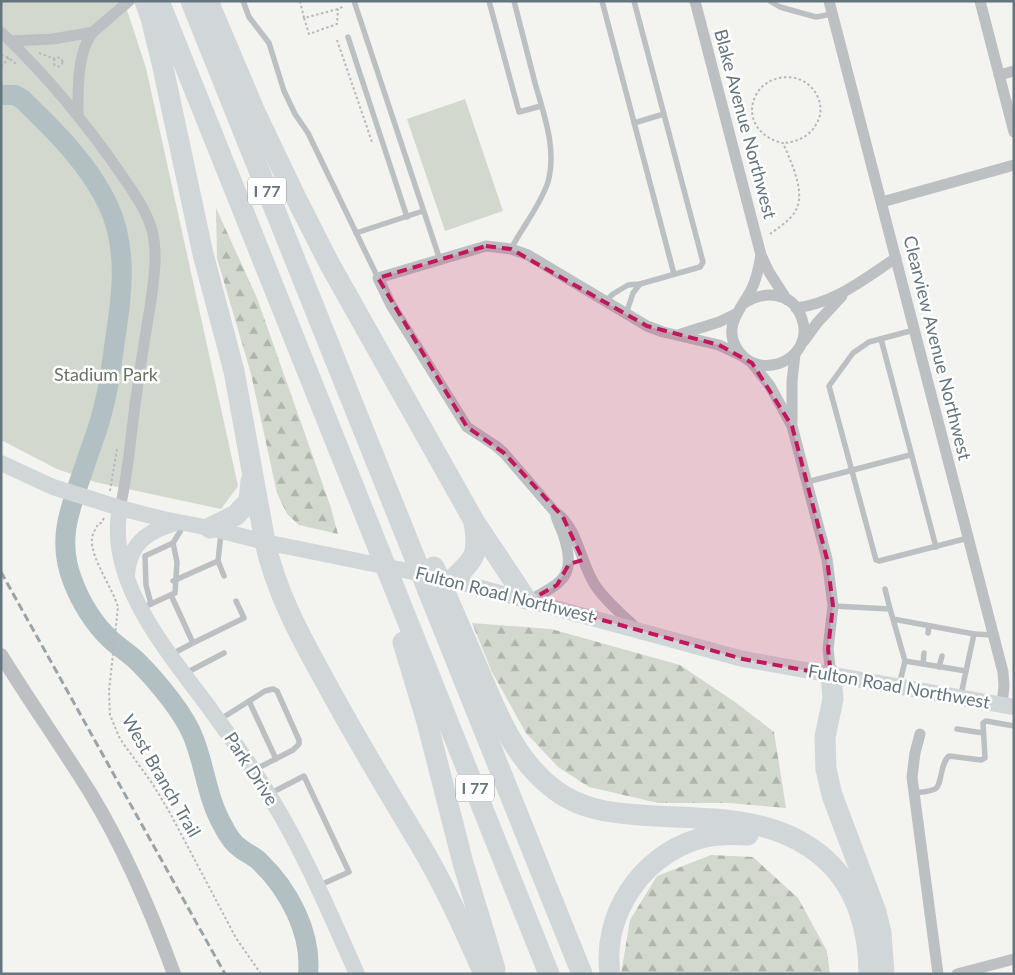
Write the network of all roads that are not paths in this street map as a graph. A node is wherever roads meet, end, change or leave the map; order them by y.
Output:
1 (129, 1) edge
2 (192, 1) edge
3 (208, 1) edge
4 (243, 1) edge
5 (354, 1) edge
6 (489, 1) edge
7 (514, 1) edge
8 (602, 1) edge
9 (634, 1) edge
10 (695, 1) edge
11 (770, 1) edge
12 (829, 1) edge
13 (980, 1) edge
14 (155, 8) edge
15 (832, 14) junction
16 (1, 32) edge
17 (93, 32) junction
18 (348, 37) dead end
19 (11, 41) junction
20 (1014, 71) edge
21 (999, 75) junction
22 (541, 106) junction
23 (78, 114) junction
24 (664, 114) junction
25 (634, 123) junction
26 (1014, 132) edge
27 (1014, 165) edge
28 (882, 202) junction
29 (423, 212) junction
30 (407, 217) junction
31 (356, 233) junction
32 (511, 249) junction
33 (761, 255) junction
34 (896, 258) junction
35 (440, 260) junction
36 (674, 274) junction
37 (378, 278) junction
38 (640, 284) junction
39 (849, 290) junction
40 (787, 300) junction
41 (605, 302) junction
42 (796, 308) junction
43 (739, 309) junction
44 (626, 314) junction
45 (914, 330) junction
46 (679, 334) junction
47 (880, 339) junction
48 (802, 343) junction
49 (796, 354) junction
50 (747, 359) junction
51 (792, 426) junction
52 (910, 454) junction
53 (1, 463) edge
54 (852, 470) junction
55 (252, 473) junction
56 (807, 482) junction
57 (114, 506) junction
58 (554, 512) junction
59 (182, 522) junction
60 (474, 522) junction
61 (216, 529) junction
62 (968, 538) junction
63 (265, 542) junction
64 (173, 543) junction
65 (936, 547) junction
66 (583, 560) junction
67 (218, 561) junction
68 (569, 564) junction
69 (224, 576) dead end
70 (127, 577) junction
71 (452, 580) junction
72 (174, 581) junction
73 (885, 589) dead end
74 (170, 595) junction
75 (528, 600) junction
76 (236, 601) dead end
77 (393, 602) junction
78 (146, 606) junction
79 (833, 606) junction
80 (890, 609) junction
81 (445, 612) junction
82 (893, 619) junction
83 (929, 626) junction
84 (637, 629) junction
85 (947, 629) junction
86 (928, 633) dead end
87 (974, 634) junction
88 (993, 635) junction
89 (946, 636) dead end
90 (193, 643) junction
91 (224, 653) dead end
92 (924, 653) dead end
93 (1, 656) edge
94 (170, 656) junction
95 (942, 656) dead end
96 (905, 661) junction
97 (922, 664) junction
98 (940, 667) junction
99 (966, 671) junction
100 (184, 674) junction
101 (831, 675) junction
102 (899, 686) junction
103 (960, 698) junction
104 (248, 701) junction
105 (1008, 706) edge
106 (219, 721) junction
107 (1014, 726) edge
108 (957, 729) dead end
109 (983, 733) junction
110 (920, 734) dead end
111 (276, 759) junction
112 (254, 770) junction
113 (914, 793) junction
114 (269, 794) junction
115 (316, 887) junction
116 (1014, 959) edge
117 (174, 974) edge
118 (357, 974) edge
119 (484, 974) edge
120 (497, 974) edge
121 (550, 974) edge
122 (582, 974) edge
123 (610, 974) edge
124 (854, 974) edge
125 (869, 974) edge
126 (884, 974) edge
127 (938, 974) edge
128 (957, 974) edge

1 - 17 street
2 - 81 highway, I 77
3 - 60 highway
4 - 31 lane
5 - 29 lane
6 - 22 lane
7 - 22 lane
8 - 25 lane
9 - 24 lane
10 - 33 street, Blake Avenue Northwest
11 - 15 lane
12 - 15 street, Clearview Avenue Northwest
13 - 21 street
14 - 55 highway
14 - 77 highway, I 77
15 - 28 street, Clearview Avenue Northwest
16 - 19 street
17 - 19 street
17 - 23 street
18 - 30 lane
19 - 23 street
20 - 21 street
21 - 26 street
22 - 32 lane
23 - 57 street
24 - 25 lane
24 - 36 lane
25 - 36 lane
27 - 28 street
28 - 34 street, Clearview Avenue Northwest
29 - 30 lane
29 - 35 lane
30 - 31 lane
31 - 37 lane
32 - 35 street
32 - 41 street
33 - 40 street, Blake Avenue Northwest
33 - 43 street, Blake Avenue Northwest
34 - 39 street
34 - 45 street, Clearview Avenue Northwest
35 - 37 street
36 - 38 lane
37 - 58 street
38 - 41 lane
38 - 44 lane
39 - 42 street
39 - 48 street
40 - 42 street
40 - 43 street
41 - 44 street
42 - 48 street
43 - 46 street
43 - 50 street
44 - 46 street
45 - 47 lane
45 - 62 street, Clearview Avenue Northwest
46 - 50 street
47 - 52 lane
47 - 54 lane
48 - 49 street
49 - 50 street
49 - 51 street
50 - 51 street
51 - 56 street
52 - 54 lane
52 - 65 lane
53 - 57 main road, Fulton Road Northwest
54 - 56 lane
54 - 65 lane
55 - 61 highway
55 - 63 highway
56 - 79 street
57 - 59 main road, Fulton Road Northwest
57 - 70 main road, Park Drive
58 - 66 street
58 - 68 street
59 - 61 main road, Fulton Road Northwest
59 - 64 lane
59 - 70 main road
60 - 71 highway
60 - 75 highway
61 - 63 main road, Fulton Road Northwest
61 - 67 lane
62 - 65 lane
62 - 88 street, Clearview Avenue Northwest
63 - 71 main road, Fulton Road Northwest
63 - 119 highway
64 - 72 lane
64 - 78 lane
66 - 68 street
66 - 84 street
67 - 69 lane
67 - 72 lane
68 - 75 street
70 - 78 main road, Park Drive
71 - 75 main road, Fulton Road Northwest
72 - 74 lane
73 - 80 lane
74 - 78 lane
74 - 90 lane
75 - 84 main road, Fulton Road Northwest
76 - 90 lane
77 - 120 highway
77 - 121 highway, I 77
78 - 94 main road, Park Drive
79 - 80 lane
79 - 101 street
80 - 82 lane
81 - 122 highway, I 77
81 - 125 highway
82 - 83 lane
82 - 96 lane
83 - 85 lane
83 - 86 lane
84 - 101 main road, Fulton Road Northwest
85 - 87 lane
85 - 89 lane
87 - 88 lane
87 - 99 lane
88 - 105 street, Clearview Avenue Northwest
90 - 94 lane
91 - 100 lane
92 - 97 lane
93 - 117 street
94 - 100 main road, Park Drive
95 - 98 lane
96 - 97 lane
96 - 102 lane
97 - 98 lane
98 - 99 lane
99 - 103 lane
100 - 106 main road, Park Drive
101 - 102 main road, Fulton Road Northwest
101 - 126 highway
102 - 103 main road, Fulton Road Northwest
103 - 105 main road, Fulton Road Northwest
104 - 106 lane
104 - 111 lane
104 - 111 lane
106 - 112 main road, Park Drive
107 - 109 lane
108 - 109 lane
109 - 113 lane
110 - 113 street
111 - 112 lane
112 - 114 main road, Park Drive
113 - 127 street
114 - 115 main road, Park Drive
114 - 115 lane
115 - 118 main road, Park Drive
116 - 128 street
123 - 124 highway

